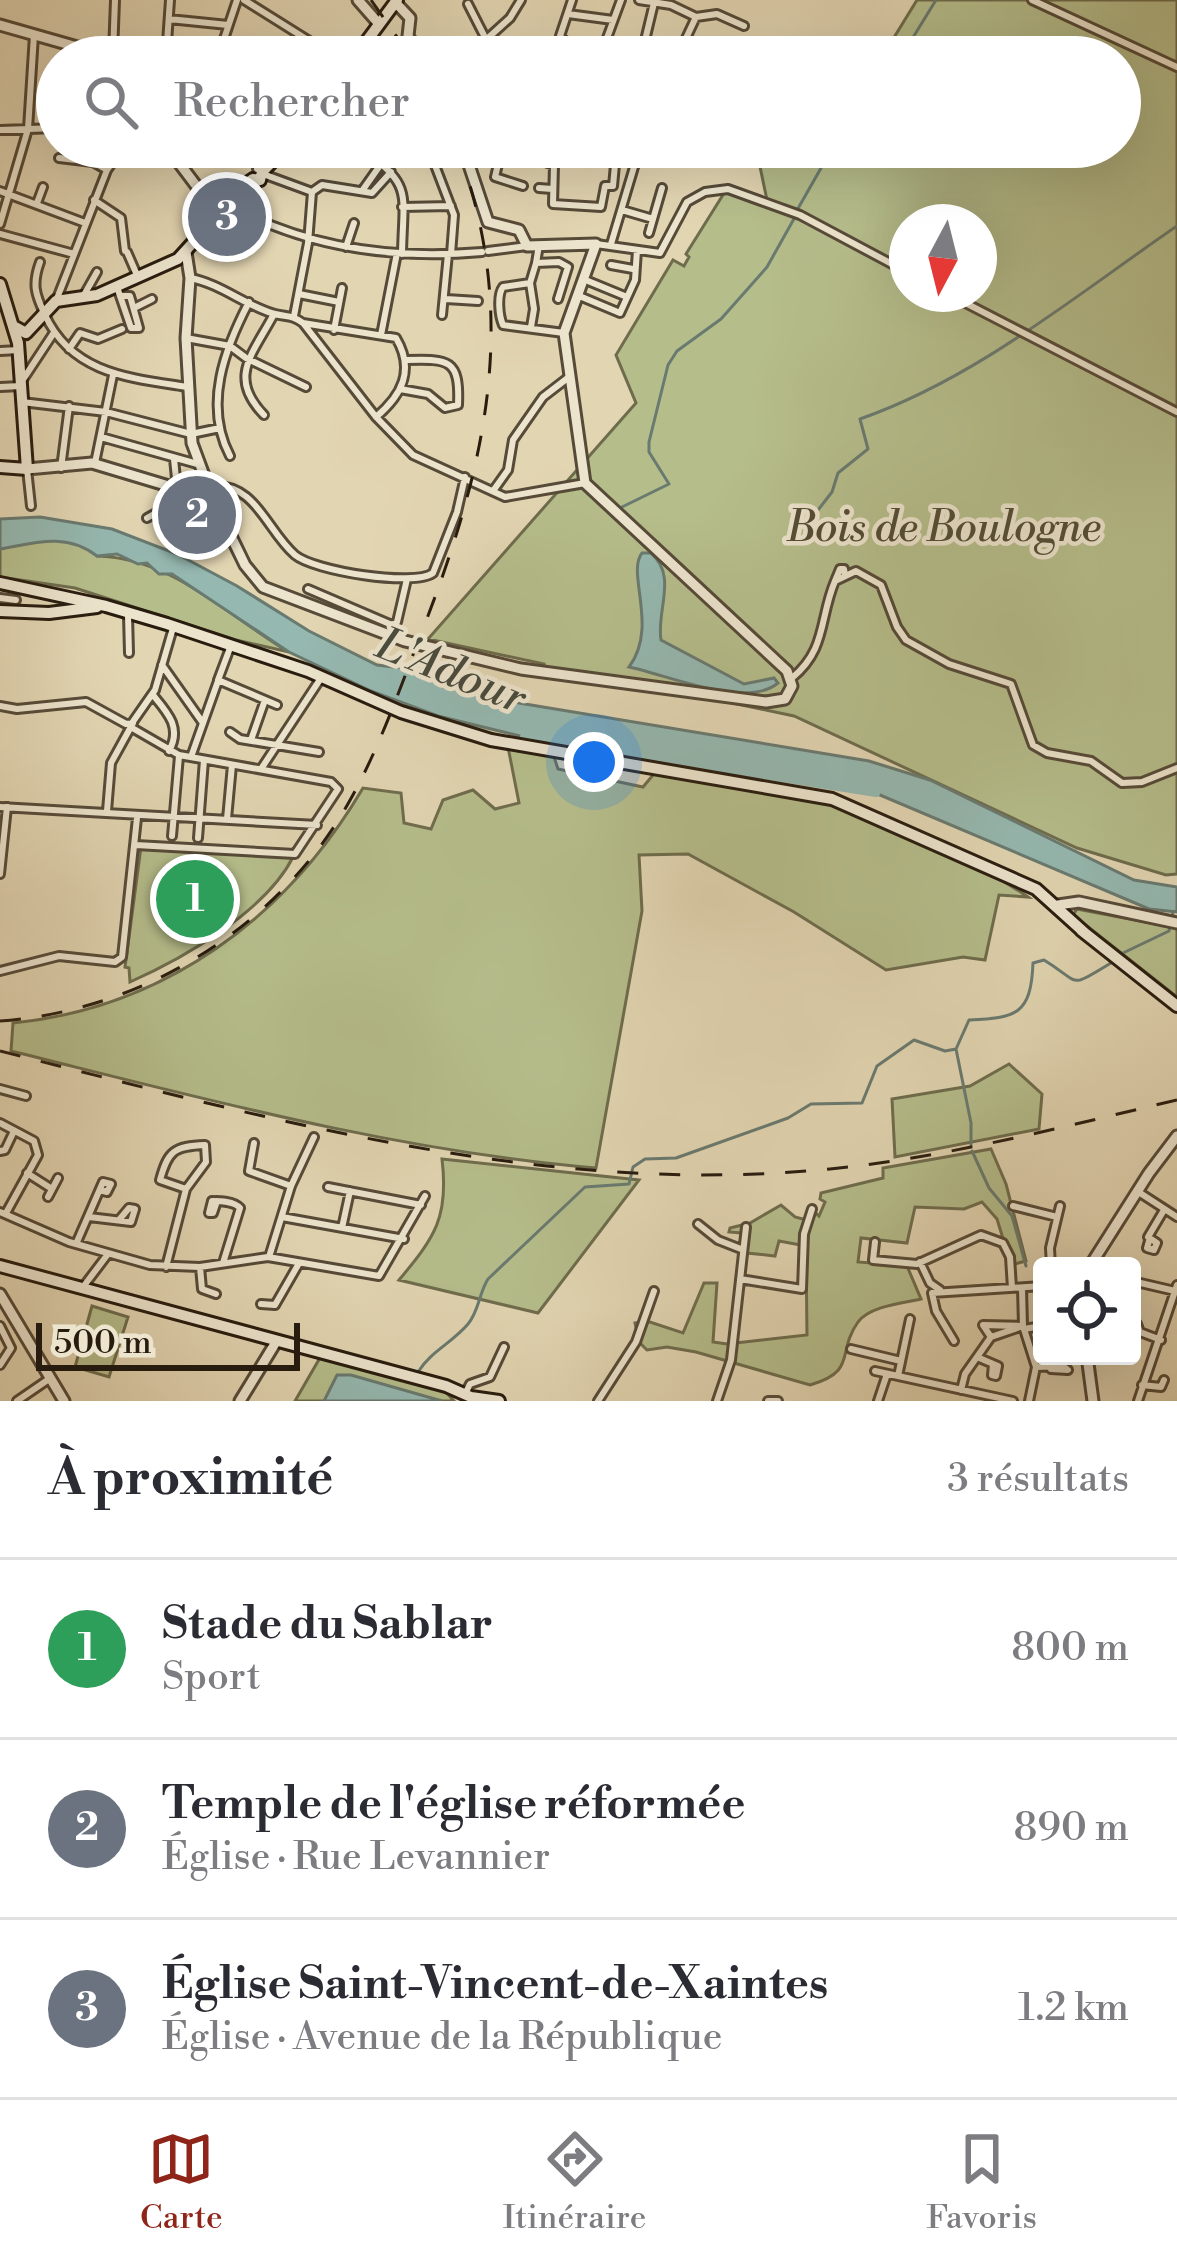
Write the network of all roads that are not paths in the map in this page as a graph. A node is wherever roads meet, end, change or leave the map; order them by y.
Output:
1 (115, 0) edge
2 (170, 0) edge
3 (241, 0) edge
4 (358, 0) edge
5 (520, 0) edge
6 (572, 0) edge
7 (621, 0) edge
8 (1032, 0) edge
9 (396, 1) edge
10 (647, 1) edge
11 (468, 4) dead end
12 (568, 14) junction
13 (696, 16) junction
14 (169, 19) junction
15 (613, 20) junction
16 (379, 24) junction
17 (227, 25) junction
18 (0, 26) edge
19 (744, 26) dead end
20 (34, 35) junction
21 (37, 36) edge
22 (113, 36) edge
23 (168, 36) edge
24 (224, 36) edge
25 (300, 36) edge
26 (370, 36) edge
27 (408, 36) edge
28 (484, 36) edge
29 (490, 36) edge
30 (560, 36) edge
31 (610, 36) edge
32 (643, 36) edge
33 (687, 36) edge
34 (1110, 36) edge
35 (1141, 50) edge
36 (1177, 67) edge
37 (28, 129) junction
38 (36, 129) edge
39 (0, 130) edge
40 (104, 168) edge
41 (182, 168) edge
42 (258, 168) edge
43 (267, 168) edge
44 (378, 168) edge
45 (388, 168) edge
46 (436, 168) edge
47 (469, 168) edge
48 (498, 168) edge
49 (554, 168) edge
50 (615, 168) edge
51 (634, 168) edge
52 (107, 170) joint
53 (392, 171) junction
54 (258, 178) junction
55 (524, 186) dead end
56 (613, 186) junction
57 (43, 187) dead end
58 (628, 187) junction
59 (539, 188) dead end
60 (662, 188) dead end
61 (552, 189) junction
62 (362, 191) junction
63 (4, 192) edge
64 (312, 192) junction
65 (94, 200) junction
66 (37, 203) junction
67 (451, 206) junction
68 (403, 207) junction
69 (212, 208) junction
70 (622, 210) junction
71 (653, 219) junction
72 (85, 223) junction
73 (354, 223) dead end
74 (0, 224) edge
75 (649, 233) dead end
76 (0, 234) edge
77 (308, 238) junction
78 (596, 244) junction
79 (610, 244) junction
80 (533, 245) junction
81 (346, 247) junction
82 (637, 250) junction
83 (186, 253) junction
84 (74, 254) junction
85 (399, 254) junction
86 (449, 254) junction
87 (40, 262) dead end
88 (536, 263) junction
89 (889, 263) edge
90 (611, 265) dead end
91 (634, 269) junction
92 (97, 272) dead end
93 (138, 278) junction
94 (190, 278) junction
95 (588, 281) dead end
96 (0, 284) edge
97 (530, 284) junction
98 (342, 288) dead end
99 (119, 291) junction
100 (298, 294) junction
101 (577, 295) junction
102 (83, 298) junction
103 (444, 298) junction
104 (628, 298) junction
105 (152, 299) dead end
106 (558, 299) dead end
107 (478, 301) dead end
108 (249, 302) junction
109 (339, 302) junction
110 (50, 307) junction
111 (134, 308) junction
112 (982, 312) edge
113 (274, 314) junction
114 (442, 315) dead end
115 (294, 316) junction
116 (303, 323) junction
117 (0, 325) edge
118 (531, 328) junction
119 (122, 329) dead end
120 (334, 329) junction
121 (564, 333) junction
122 (53, 334) junction
123 (381, 335) junction
124 (20, 338) junction
125 (186, 338) junction
126 (226, 346) junction
127 (68, 349) junction
128 (0, 351) edge
129 (250, 359) junction
130 (406, 360) junction
131 (112, 375) junction
132 (572, 376) junction
133 (21, 382) junction
134 (0, 387) edge
135 (188, 387) junction
136 (305, 388) dead end
137 (400, 389) junction
138 (22, 402) junction
139 (69, 406) junction
140 (106, 412) junction
141 (1177, 412) edge
142 (264, 415) dead end
143 (376, 417) junction
144 (220, 428) junction
145 (191, 434) junction
146 (100, 436) junction
147 (230, 456) dead end
148 (174, 459) junction
149 (26, 462) junction
150 (95, 463) junction
151 (3, 465) edge
152 (201, 465) junction
153 (60, 466) junction
154 (465, 477) junction
155 (585, 482) junction
156 (176, 488) junction
157 (210, 489) junction
158 (493, 492) junction
159 (192, 493) junction
160 (31, 506) dead end
161 (147, 518) dead end
162 (407, 579) junction
163 (0, 583) edge
164 (18, 585) junction
165 (308, 590) dead end
166 (0, 598) edge
167 (106, 606) junction
168 (10, 608) edge
169 (128, 613) junction
170 (173, 627) junction
171 (231, 647) junction
172 (129, 653) dead end
173 (162, 664) junction
174 (322, 677) junction
175 (791, 678) junction
176 (218, 680) junction
177 (153, 694) junction
178 (265, 700) junction
179 (277, 705) dead end
180 (0, 706) edge
181 (203, 723) junction
182 (130, 726) junction
183 (230, 732) dead end
184 (251, 740) junction
185 (275, 744) junction
186 (319, 752) dead end
187 (174, 753) junction
188 (191, 757) junction
189 (204, 760) junction
190 (232, 765) junction
191 (1177, 768) edge
192 (261, 769) junction
193 (4, 807) edge
194 (107, 811) junction
195 (137, 818) junction
196 (227, 819) junction
197 (173, 820) junction
198 (200, 821) junction
199 (317, 825) junction
200 (172, 836) dead end
201 (198, 838) dead end
202 (136, 845) junction
203 (0, 874) edge
204 (1017, 880) junction
205 (1059, 908) junction
206 (1173, 922) edge
207 (0, 971) edge
208 (1177, 1006) edge
209 (0, 1089) edge
210 (26, 1096) dead end
211 (0, 1123) edge
212 (14, 1130) junction
213 (1177, 1136) edge
214 (314, 1137) dead end
215 (254, 1143) dead end
216 (0, 1150) edge
217 (27, 1173) junction
218 (58, 1178) dead end
219 (291, 1186) junction
220 (328, 1187) dead end
221 (100, 1190) dead end
222 (186, 1190) junction
223 (350, 1191) junction
224 (1137, 1191) junction
225 (425, 1196) dead end
226 (217, 1202) dead end
227 (421, 1205) junction
228 (1013, 1206) dead end
229 (1060, 1206) dead end
230 (812, 1209) dead end
231 (1164, 1210) junction
232 (3, 1212) edge
233 (89, 1216) junction
234 (282, 1217) junction
235 (1057, 1217) junction
236 (1177, 1217) edge
237 (119, 1220) dead end
238 (698, 1224) dead end
239 (746, 1227) dead end
240 (342, 1228) junction
241 (404, 1238) junction
242 (1149, 1240) dead end
243 (875, 1242) dead end
244 (76, 1244) junction
245 (742, 1252) junction
246 (108, 1254) junction
247 (268, 1257) junction
248 (1050, 1257) edge
249 (1096, 1257) edge
250 (223, 1263) junction
251 (917, 1263) junction
252 (0, 1264) edge
253 (298, 1265) junction
254 (166, 1267) junction
255 (200, 1267) junction
256 (740, 1280) junction
257 (1141, 1283) edge
258 (83, 1287) junction
259 (1033, 1287) edge
260 (1012, 1288) junction
261 (1022, 1288) junction
262 (1176, 1289) edge
263 (654, 1291) dead end
264 (943, 1292) junction
265 (0, 1294) edge
266 (216, 1294) dead end
267 (260, 1304) dead end
268 (16, 1315) junction
269 (910, 1319) dead end
270 (0, 1326) edge
271 (1033, 1326) edge
272 (1024, 1327) junction
273 (1141, 1332) edge
274 (991, 1337) junction
275 (1161, 1340) junction
276 (954, 1341) dead end
277 (269, 1347) junction
278 (504, 1347) dead end
279 (850, 1349) dead end
280 (977, 1357) junction
281 (901, 1361) junction
282 (993, 1364) dead end
283 (0, 1365) edge
284 (1088, 1365) edge
285 (1036, 1366) junction
286 (1051, 1369) dead end
287 (874, 1371) dead end
288 (887, 1374) junction
289 (898, 1376) junction
290 (51, 1377) junction
291 (1164, 1380) dead end
292 (1142, 1385) junction
293 (961, 1390) junction
294 (465, 1397) edge
295 (17, 1401) edge
296 (64, 1401) edge
297 (240, 1401) edge
298 (498, 1401) edge
299 (598, 1401) edge
300 (716, 1401) edge
301 (768, 1401) edge
302 (778, 1401) edge
303 (878, 1401) edge
304 (1013, 1401) edge
305 (1029, 1401) edge
306 (1093, 1401) edge
307 (1138, 1401) edge

1 - 22 street
2 - 14 street
3 - 17 street
3 - 25 street
4 - 16 street
5 - 29 street
6 - 12 street
7 - 15 street
8 - 34 street
9 - 16 main road
9 - 27 street
10 - 13 street
10 - 32 street
11 - 28 street
12 - 15 street
12 - 30 street
13 - 19 street
13 - 33 street
14 - 17 street
14 - 23 street
15 - 31 street
16 - 26 main road
17 - 24 street
18 - 20 street
20 - 21 street
20 - 37 street
35 - 36 street
37 - 38 street
37 - 39 street
37 - 63 street
40 - 52 street
41 - 69 street
42 - 54 street
43 - 54 main road
44 - 62 street
45 - 53 street
46 - 67 street
47 - 80 street
48 - 55 street
49 - 61 street
50 - 56 street
51 - 58 street
52 - 65 street
53 - 62 street
53 - 68 street
54 - 64 street
54 - 69 main road
54 - 77 street
56 - 58 street
56 - 61 street
57 - 66 street
58 - 70 street
59 - 61 street
60 - 71 street
62 - 64 street
63 - 66 street
63 - 74 street
64 - 77 street
65 - 72 street
65 - 93 street
66 - 72 street
67 - 68 street
67 - 86 street
68 - 85 street
69 - 83 main road
70 - 71 street
70 - 79 street
71 - 75 street
72 - 84 street
73 - 81 street
76 - 84 street
77 - 81 street
77 - 100 street
78 - 79 street
78 - 80 street
78 - 101 street
79 - 82 street
80 - 86 street
80 - 88 street
81 - 85 street
82 - 89 street
82 - 91 street
83 - 93 main road
83 - 94 street
84 - 110 street
85 - 86 street
85 - 123 street
86 - 103 street
87 - 110 street
88 - 97 street
88 - 106 street
90 - 91 street
91 - 104 street
92 - 102 street
93 - 99 main road
94 - 108 street
94 - 125 street
95 - 104 street
96 - 124 main road
97 - 118 street
97 - 118 street
98 - 109 street
99 - 102 main road
99 - 111 street
99 - 111 street
100 - 109 street
100 - 115 street
101 - 104 street
101 - 121 street
102 - 110 main road
103 - 107 street
103 - 114 street
105 - 111 street
108 - 113 street
108 - 126 street
109 - 120 street
110 - 122 street
110 - 124 main road
112 - 141 street
113 - 115 street
113 - 129 street
115 - 116 street
116 - 120 street
116 - 143 street
117 - 124 street
118 - 121 street
119 - 127 street
120 - 123 street
121 - 132 street
122 - 127 street
122 - 133 street
123 - 130 street
124 - 128 street
124 - 133 main road
125 - 126 street
125 - 135 street
126 - 129 street
126 - 144 street
127 - 131 street
129 - 136 street
129 - 142 street
130 - 137 street
130 - 137 street
131 - 135 street
131 - 140 street
132 - 155 street
132 - 158 street
133 - 134 street
133 - 138 main road
135 - 145 street
137 - 143 street
138 - 139 street
138 - 149 main road
139 - 140 street
139 - 153 street
140 - 145 street
140 - 146 street
143 - 154 street
144 - 145 street
144 - 147 street
145 - 152 street
146 - 148 street
146 - 150 street
148 - 152 street
148 - 156 street
149 - 151 main road
149 - 153 street
149 - 160 street
150 - 153 street
150 - 156 street
152 - 157 street
154 - 158 street
154 - 162 street
155 - 158 street
155 - 175 street
156 - 159 street
157 - 159 street
157 - 162 street
157 - 175 street
159 - 161 street
162 - 165 street
163 - 164 main road
164 - 167 main road
164 - 168 street
166 - 168 street
167 - 168 main road
167 - 169 main road
169 - 170 main road
169 - 172 street
170 - 171 main road
170 - 173 street
171 - 174 main road
171 - 176 street
173 - 177 street
173 - 181 street
174 - 185 street
174 - 204 main road
175 - 191 street
176 - 178 street
176 - 181 street
177 - 182 street
177 - 187 street
178 - 179 street
178 - 184 street
180 - 182 street
181 - 188 street
182 - 187 street
182 - 194 street
183 - 184 street
184 - 185 street
185 - 186 street
185 - 192 street
187 - 188 street
187 - 197 street
188 - 189 street
189 - 190 street
189 - 198 street
190 - 192 street
190 - 196 street
192 - 199 street
193 - 194 street
193 - 203 street
194 - 195 street
195 - 197 street
195 - 202 street
196 - 198 street
196 - 199 street
197 - 198 street
197 - 200 street
198 - 201 street
199 - 202 street
202 - 207 street
204 - 205 main road
204 - 205 main road
205 - 206 street
205 - 208 main road
209 - 210 street
211 - 212 street
212 - 216 street
212 - 217 street
213 - 224 street
214 - 219 street
215 - 219 street
217 - 218 street
217 - 232 street
219 - 234 street
220 - 223 street
221 - 233 street
222 - 222 street
222 - 254 street
223 - 227 street
223 - 240 street
224 - 231 street
224 - 249 street
225 - 227 street
226 - 250 street
227 - 241 street
228 - 235 street
229 - 235 street
230 - 256 street
231 - 236 street
231 - 242 street
232 - 244 street
233 - 237 street
233 - 244 street
234 - 240 street
234 - 247 street
235 - 248 street
238 - 245 street
239 - 245 street
240 - 241 street
241 - 253 street
243 - 251 street
244 - 246 street
245 - 256 street
246 - 254 street
246 - 258 street
247 - 250 street
247 - 253 street
250 - 255 street
251 - 260 street
251 - 264 street
252 - 258 main road
253 - 267 street
254 - 255 street
255 - 266 street
256 - 300 street
257 - 262 street
258 - 277 main road
259 - 261 street
260 - 261 street
260 - 264 street
261 - 272 street
262 - 275 street
263 - 299 street
264 - 276 street
265 - 268 street
268 - 270 street
268 - 290 street
269 - 281 street
270 - 283 street
271 - 272 street
272 - 274 street
272 - 274 street
272 - 285 street
273 - 275 street
274 - 280 street
275 - 292 street
277 - 294 main road
277 - 297 street
278 - 294 street
279 - 281 street
280 - 282 street
280 - 293 street
281 - 289 street
284 - 306 street
285 - 286 street
285 - 305 street
287 - 288 street
288 - 289 street
288 - 303 street
289 - 293 street
290 - 295 street
290 - 296 street
291 - 292 street
292 - 307 street
293 - 304 street
294 - 298 main road
301 - 302 street

